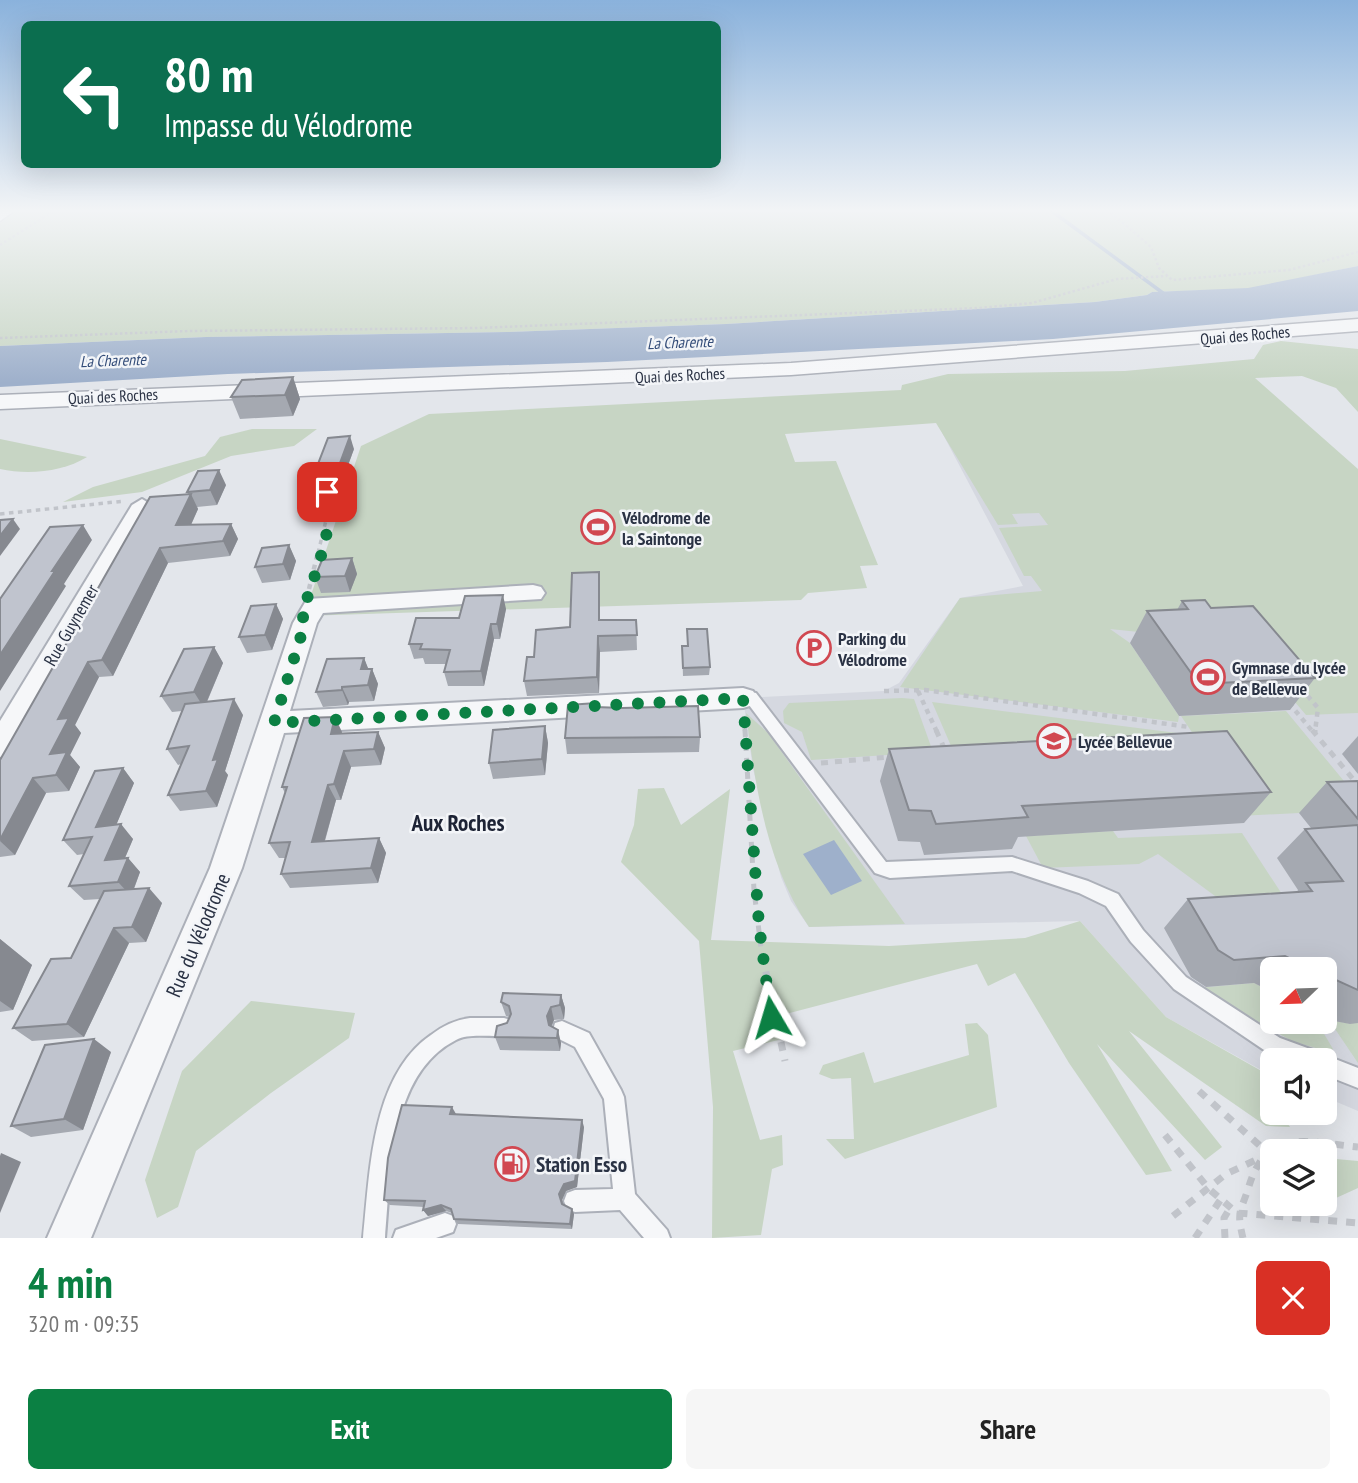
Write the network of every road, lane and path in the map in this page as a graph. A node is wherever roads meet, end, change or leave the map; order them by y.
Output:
1 (1159, 267) edge
2 (1301, 267) edge
3 (1167, 276) junction
4 (1358, 325) edge
5 (0, 338) edge
6 (0, 402) edge
7 (319, 478) dead end
8 (142, 505) joint
9 (0, 514) edge
10 (533, 593) dead end
11 (305, 623) junction
12 (1292, 677) edge
13 (918, 690) junction
14 (884, 691) dead end
15 (1280, 692) edge
16 (747, 697) junction
17 (274, 723) junction
18 (1189, 727) dead end
19 (1315, 734) junction
20 (0, 746) edge
21 (933, 754) edge
22 (894, 757) edge
23 (803, 764) junction
24 (1358, 785) edge
25 (504, 1027) edge
26 (562, 1030) dead end
27 (1282, 1048) edge
28 (785, 1061) dead end
29 (1337, 1070) edge
30 (1358, 1078) edge
31 (1199, 1091) dead end
32 (1165, 1135) dead end
33 (1337, 1146) edge
34 (1358, 1147) edge
35 (1260, 1151) edge
36 (1260, 1156) edge
37 (1260, 1164) edge
38 (1209, 1189) junction
39 (625, 1199) junction
40 (1221, 1199) junction
41 (575, 1201) dead end
42 (1233, 1210) junction
43 (1174, 1216) dead end
44 (1279, 1217) joint
45 (1358, 1223) edge
46 (445, 1224) dead end
47 (69, 1238) edge
48 (374, 1238) edge
49 (404, 1238) edge
50 (659, 1238) edge
51 (1195, 1238) edge
52 (1225, 1238) edge
53 (1243, 1238) edge

1 - 3 path
2 - 3 path
3 - 5 path
4 - 6 street, Quai des Roches
7 - 11 path
8 - 9 path
8 - 20 street, Rue Guynemer
10 - 11 street
11 - 17 street, Rue du Vélodrome
12 - 19 path
13 - 14 path
13 - 18 path
13 - 21 path
15 - 19 path
16 - 17 street
16 - 23 lane
16 - 28 path
17 - 47 street, Rue du Vélodrome
19 - 24 path
22 - 23 path
23 - 27 lane
25 - 48 lane
26 - 39 lane
29 - 30 lane
31 - 35 path
32 - 38 path
33 - 34 path
36 - 38 path
37 - 42 path
38 - 40 path
38 - 43 path
39 - 41 lane
39 - 50 lane
40 - 42 path
40 - 51 path
42 - 44 path
42 - 52 path
42 - 53 path
44 - 45 path
46 - 49 lane

